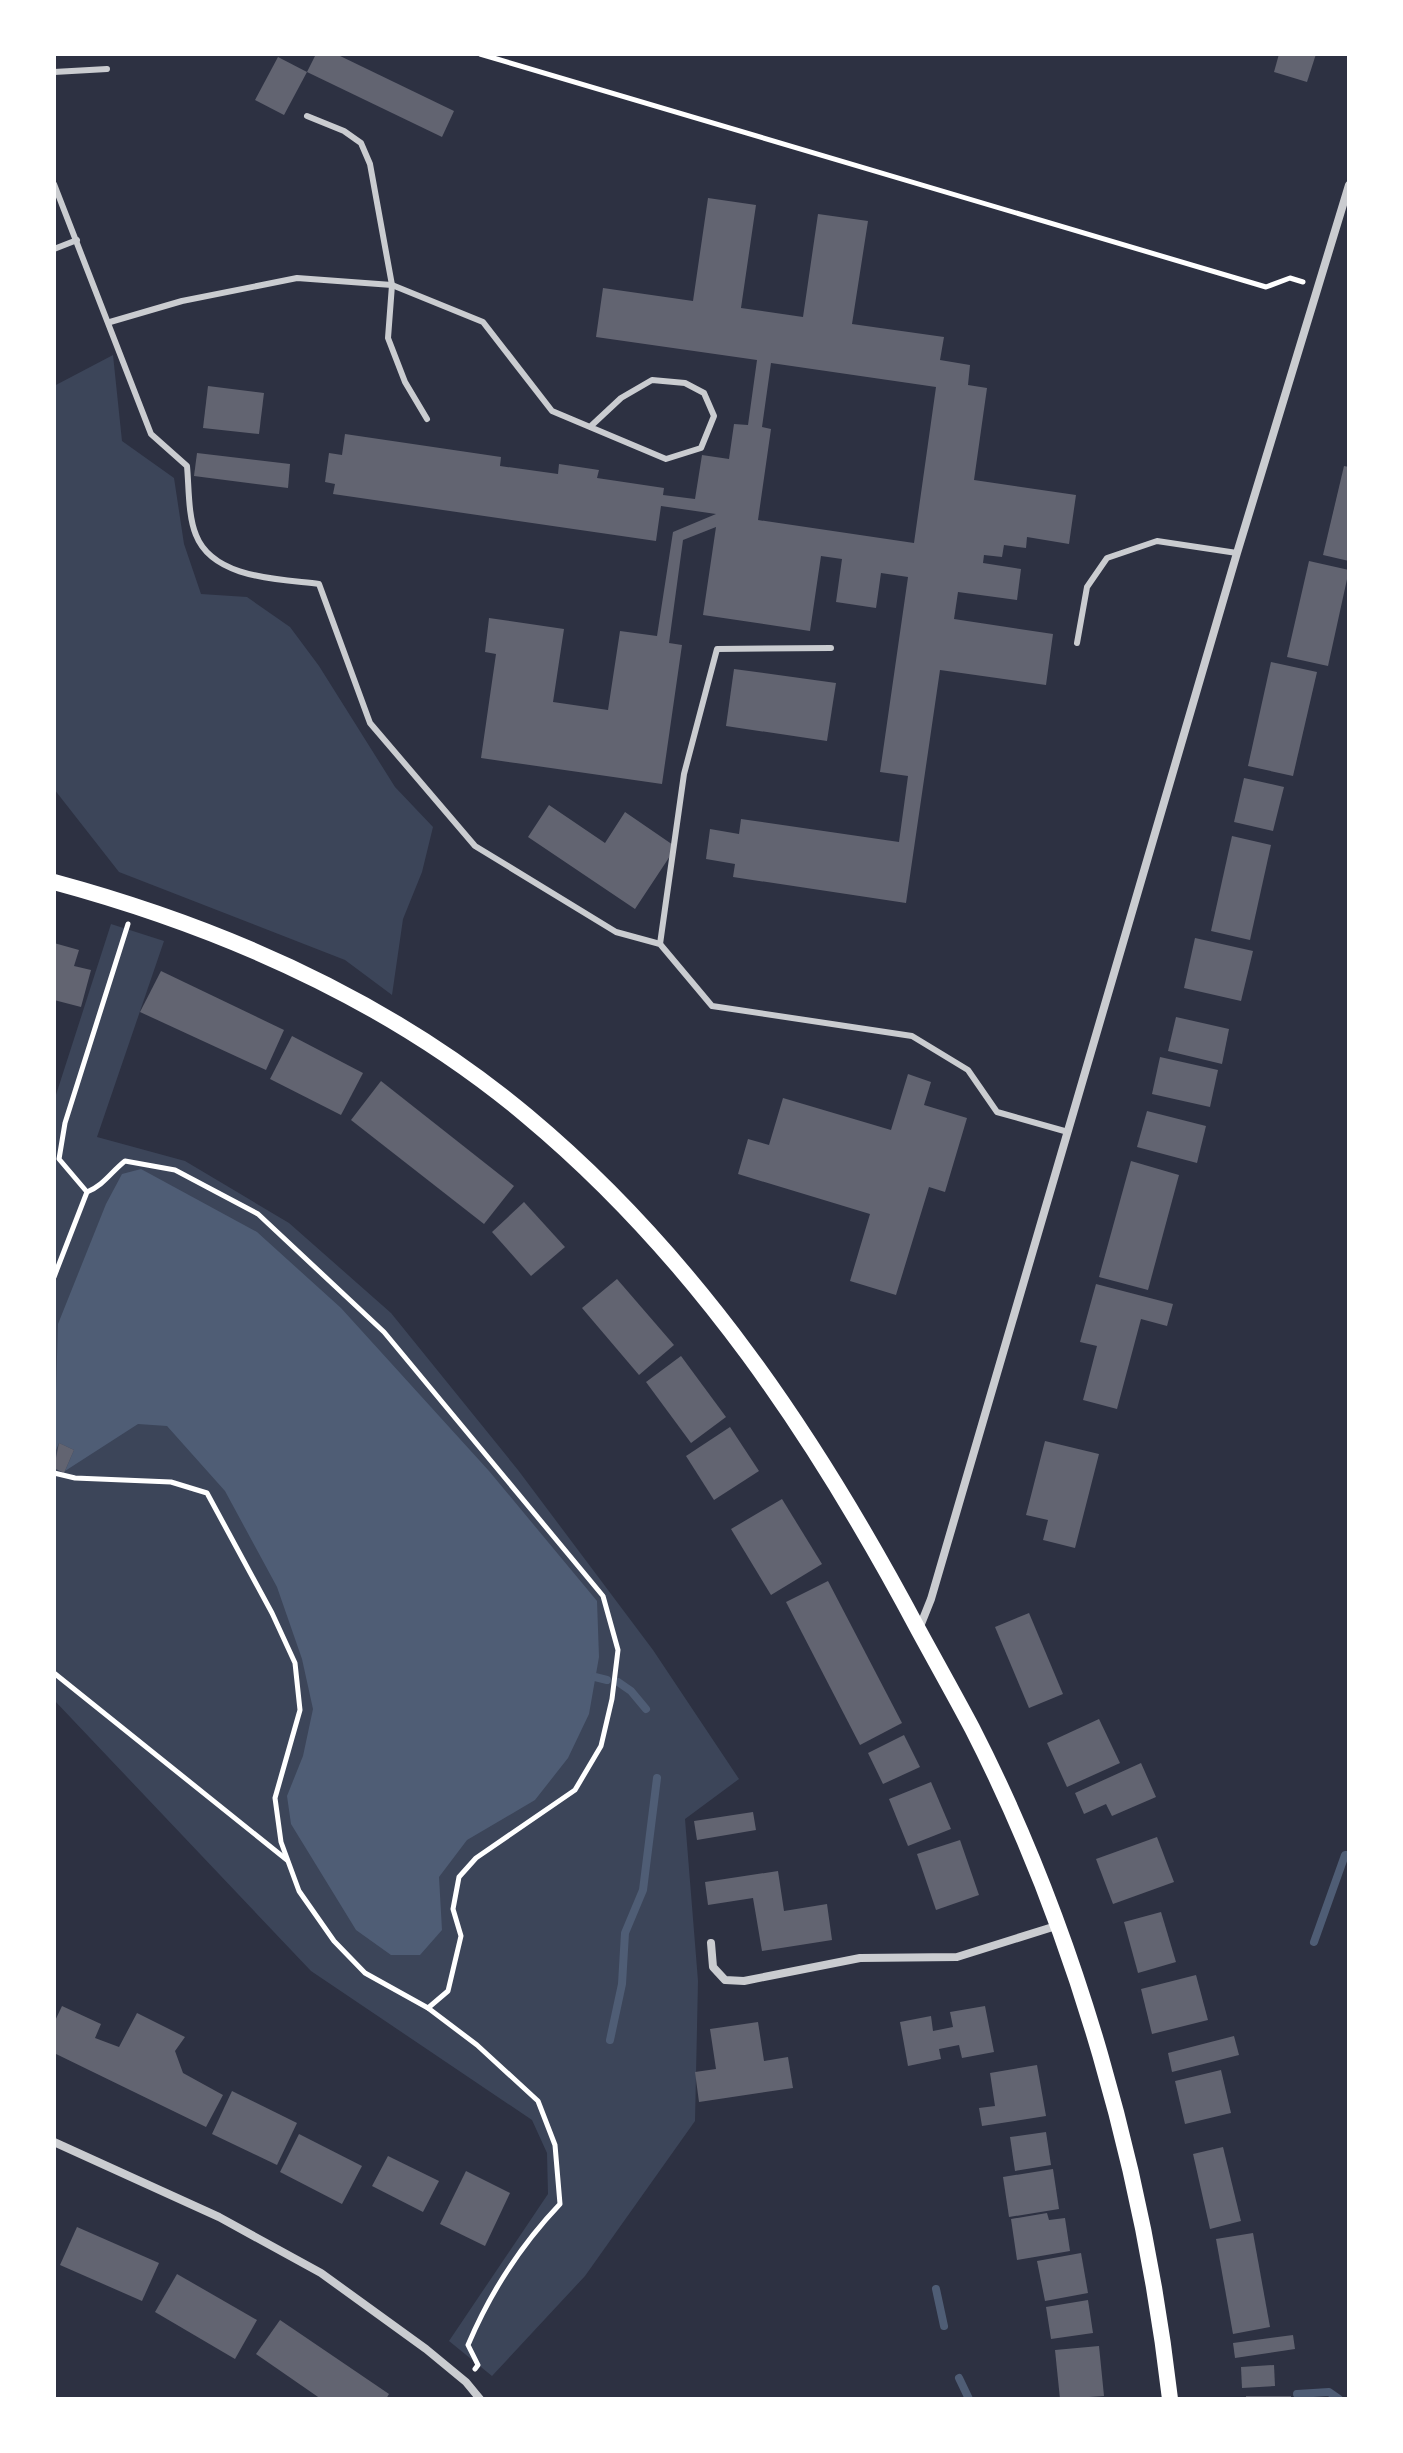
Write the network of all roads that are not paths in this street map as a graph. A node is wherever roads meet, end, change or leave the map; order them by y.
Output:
1 (107, 69) dead end
2 (54, 72) edge
3 (307, 116) dead end
4 (54, 184) edge
5 (1349, 185) edge
6 (77, 240) junction
7 (54, 249) edge
8 (392, 285) junction
9 (110, 322) junction
10 (427, 419) dead end
11 (591, 426) junction
12 (1237, 553) junction
13 (1077, 643) dead end
14 (831, 648) dead end
15 (54, 882) edge
16 (660, 944) junction
17 (1068, 1132) junction
18 (919, 1630) junction
19 (1056, 1926) junction
20 (711, 1943) dead end
21 (54, 2142) edge
22 (480, 2399) edge
23 (1170, 2399) edge

1 - 2 lane
3 - 8 lane
4 - 6 lane
5 - 12 street
6 - 7 lane
6 - 9 lane
8 - 9 lane
8 - 10 lane
8 - 11 lane
9 - 16 lane
11 - 11 lane
12 - 13 lane
12 - 17 street
14 - 16 lane
15 - 18 main road
16 - 17 lane
17 - 18 street
18 - 19 main road
19 - 20 street
19 - 23 main road
21 - 22 street

